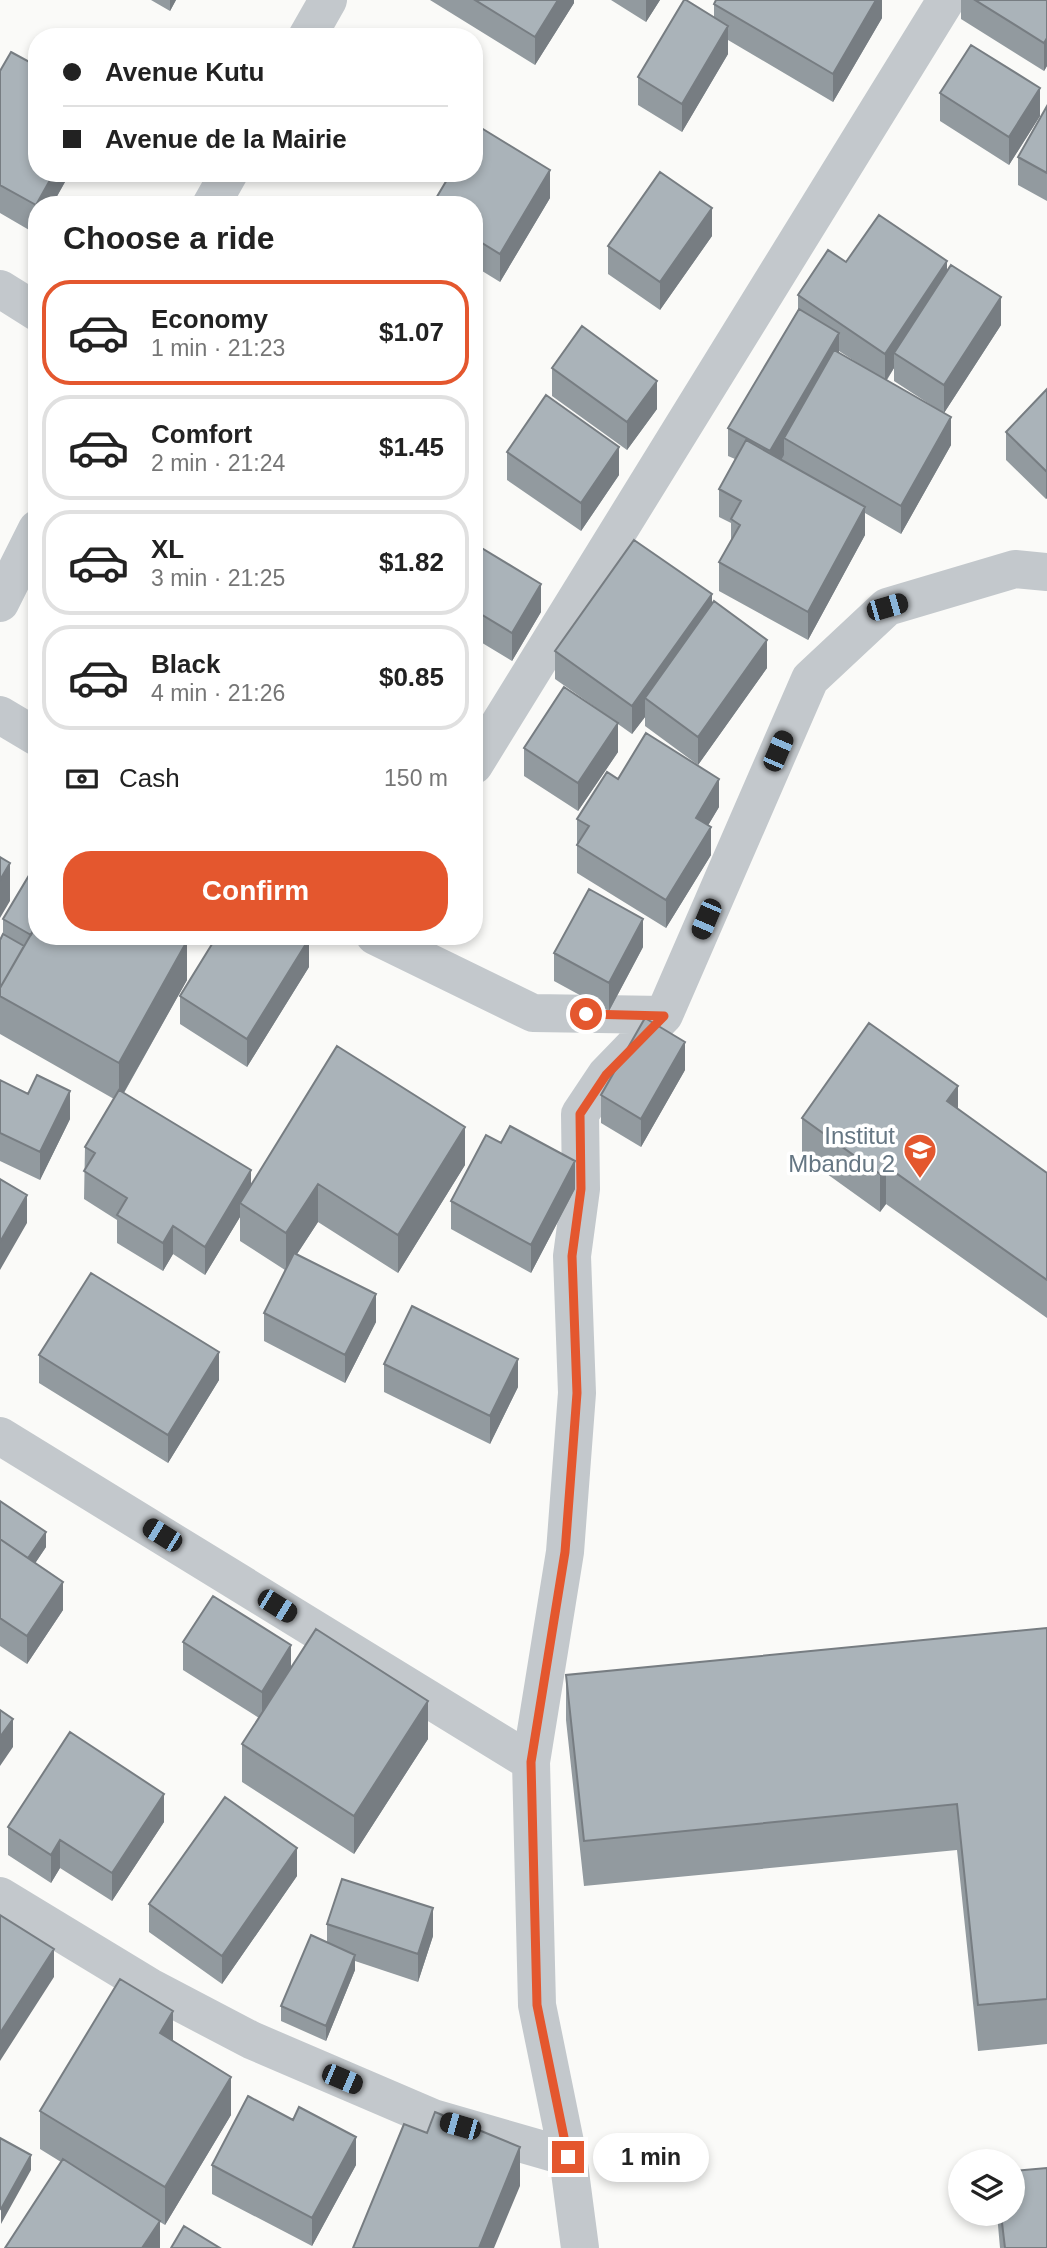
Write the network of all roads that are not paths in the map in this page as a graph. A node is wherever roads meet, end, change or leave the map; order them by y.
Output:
1 (328, 0) edge
2 (946, 0) edge
3 (312, 28) edge
4 (0, 289) edge
5 (28, 306) edge
6 (28, 547) edge
7 (1047, 572) edge
8 (0, 603) edge
9 (0, 715) edge
10 (28, 732) edge
11 (483, 750) edge
12 (393, 945) edge
13 (664, 1016) junction
14 (0, 1436) edge
15 (531, 1762) junction
16 (0, 1896) edge
17 (568, 2157) junction
18 (580, 2248) edge

1 - 3 street
2 - 11 street
4 - 5 street
6 - 8 street
7 - 13 street
9 - 10 street
12 - 13 street
13 - 15 street
14 - 15 street
15 - 17 street
16 - 17 street
17 - 18 street

